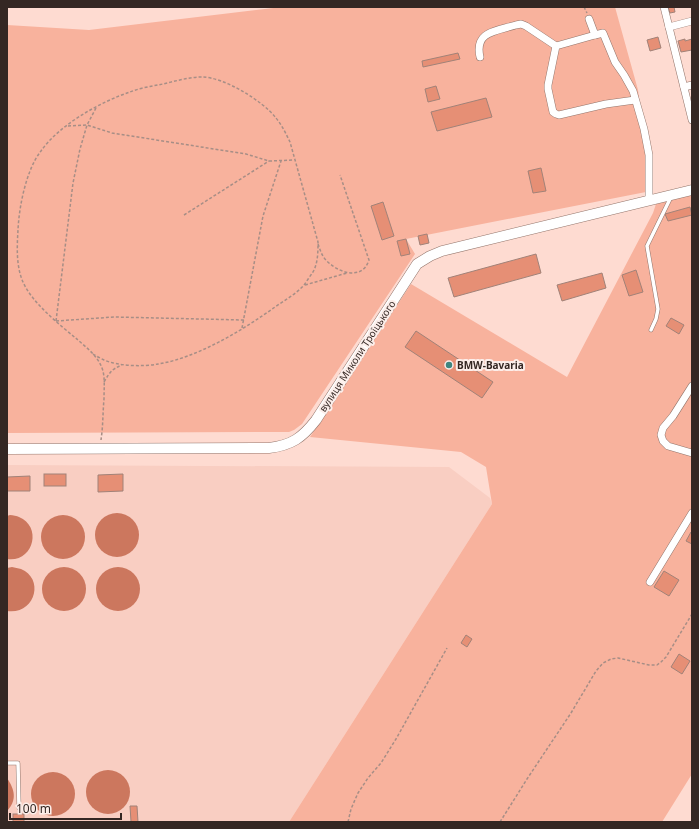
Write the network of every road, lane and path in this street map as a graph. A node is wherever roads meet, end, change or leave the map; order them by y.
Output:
1 (664, 7) edge
2 (589, 19) dead end
3 (692, 22) edge
4 (669, 27) junction
5 (595, 35) junction
6 (556, 46) junction
7 (480, 57) dead end
8 (692, 85) edge
9 (684, 87) junction
10 (635, 100) junction
11 (98, 106) junction
12 (692, 120) edge
13 (87, 125) junction
14 (66, 126) junction
15 (295, 160) junction
16 (269, 161) junction
17 (281, 161) junction
18 (340, 175) dead end
19 (692, 190) edge
20 (673, 195) junction
21 (649, 201) junction
22 (184, 215) dead end
23 (318, 242) junction
24 (349, 273) junction
25 (304, 285) junction
26 (244, 320) junction
27 (56, 321) junction
28 (242, 328) junction
29 (651, 330) dead end
30 (93, 354) junction
31 (124, 364) junction
32 (104, 382) junction
33 (692, 386) edge
34 (99, 449) junction
35 (7, 450) edge
36 (692, 453) edge
37 (692, 513) edge
38 (650, 582) dead end
39 (692, 614) edge
40 (447, 648) dead end
41 (7, 763) edge
42 (19, 808) dead end
43 (348, 822) edge
44 (500, 822) edge

1 - 4 street
2 - 5 street
3 - 4 street
4 - 9 street
5 - 6 street
5 - 10 street
6 - 7 street
6 - 10 street
8 - 9 street
9 - 12 street
10 - 21 street
11 - 13 path
11 - 14 path
11 - 15 path
13 - 14 path
13 - 16 path
13 - 27 path
14 - 27 path
15 - 17 path
15 - 23 path
16 - 17 path
16 - 22 path
17 - 26 path
18 - 24 path
19 - 20 street, вулиця Миколи Троїцького
20 - 21 street, вулиця Миколи Троїцького
20 - 29 lane
21 - 34 street, вулиця Миколи Троїцького
23 - 24 path
23 - 25 path
24 - 25 path
25 - 28 path
26 - 27 path
26 - 28 path
27 - 30 path
28 - 31 path
30 - 31 path
30 - 32 path
31 - 32 path
32 - 34 path
33 - 36 street
34 - 35 street, вулиця Миколи Троїцького
37 - 38 street
39 - 44 path
40 - 43 path
41 - 42 lane

